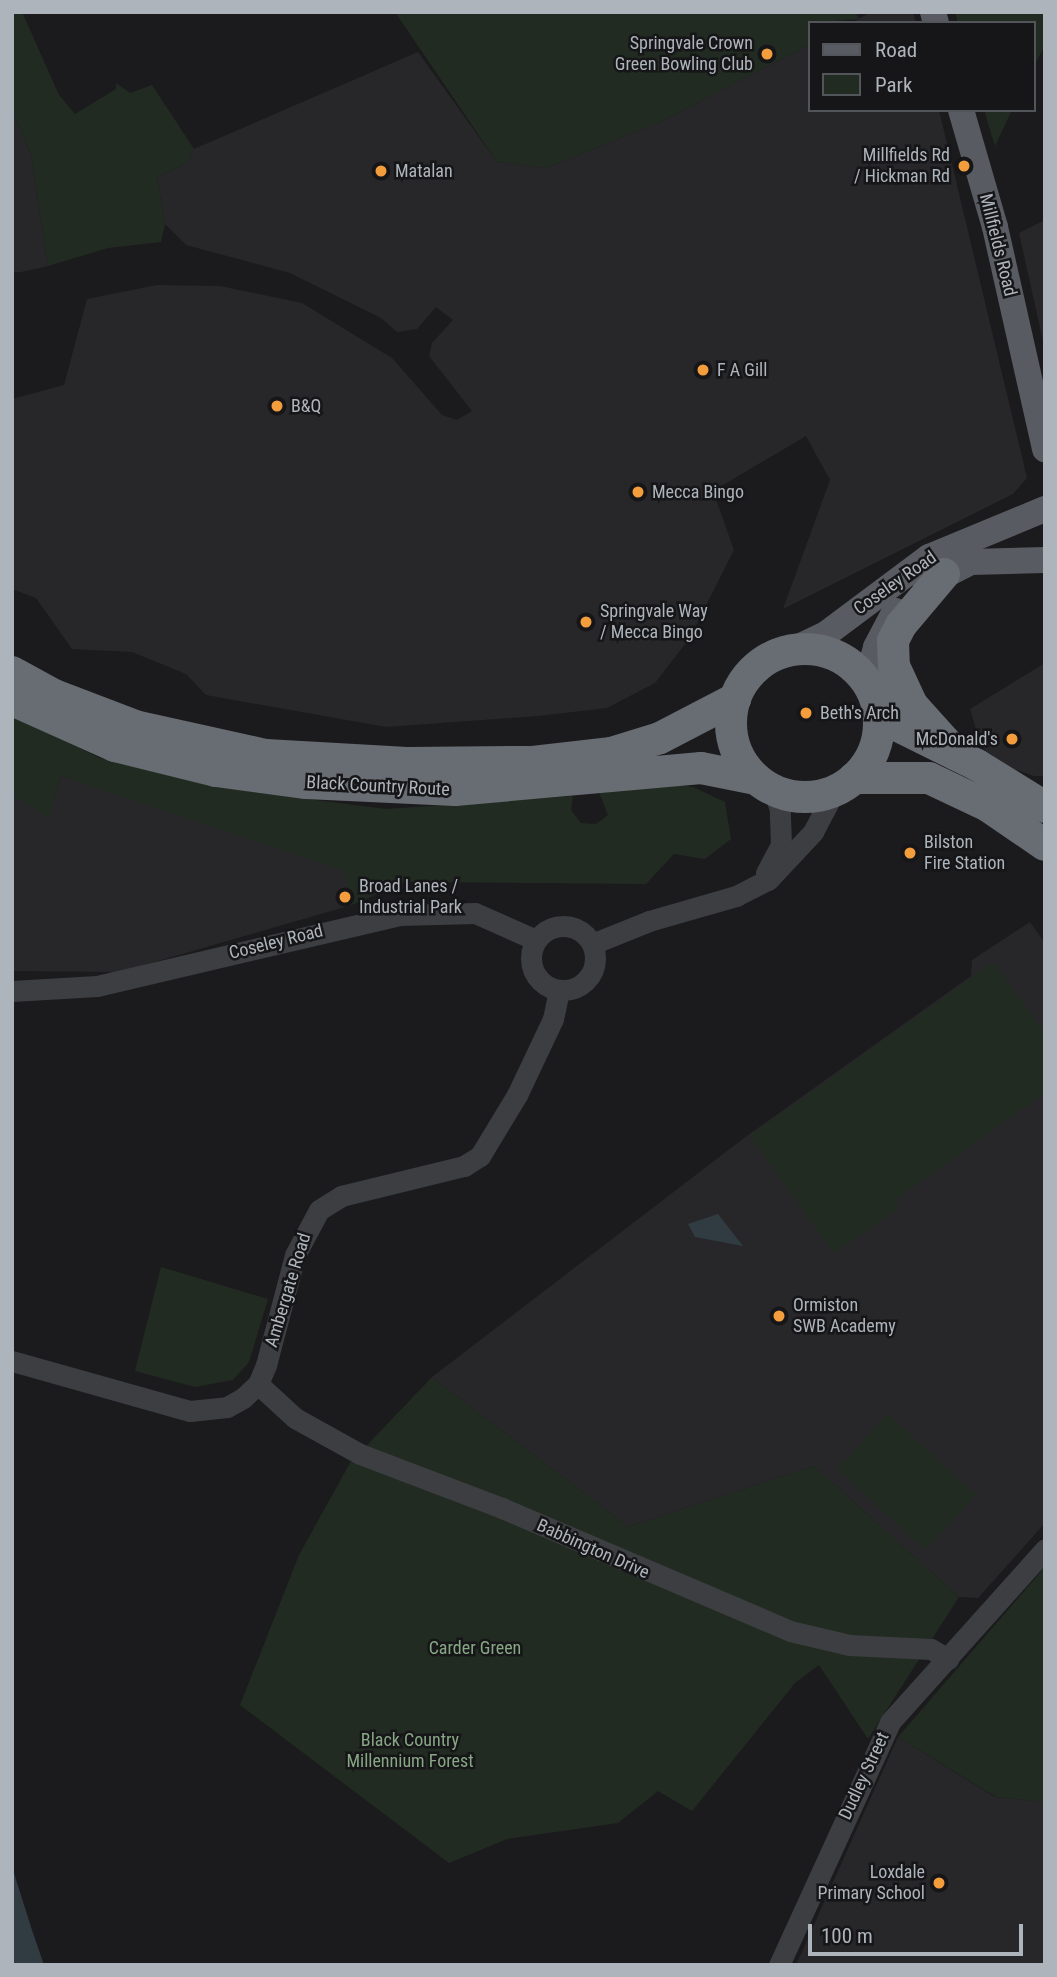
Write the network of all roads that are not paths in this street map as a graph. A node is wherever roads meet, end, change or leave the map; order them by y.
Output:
1 (962, 112) edge
2 (1030, 381) junction
3 (1045, 414) edge
4 (1045, 449) edge
5 (1045, 509) edge
6 (1045, 560) edge
7 (944, 575) junction
8 (788, 652) junction
9 (12, 672) edge
10 (871, 685) junction
11 (735, 699) junction
12 (12, 700) edge
13 (957, 755) junction
14 (845, 784) junction
15 (764, 785) junction
16 (1045, 807) edge
17 (1045, 845) edge
18 (756, 886) junction
19 (536, 940) junction
20 (593, 944) junction
21 (12, 990) edge
22 (559, 990) junction
23 (12, 1361) edge
24 (258, 1384) junction
25 (1045, 1549) edge
26 (948, 1659) junction
27 (779, 1965) edge

1 - 2 main road, Millfields Road
2 - 3 main road, Millfields Road
2 - 4 main road, Millfields Road
5 - 8 main road, Coseley Road
6 - 7 main road, Coseley Road
7 - 10 main road, Coseley Road
7 - 13 highway
8 - 10 highway
8 - 11 highway
9 - 11 highway, Black Country Route
10 - 13 highway
10 - 14 highway
11 - 15 highway
12 - 15 highway, Black Country Route
13 - 16 highway
14 - 15 highway
14 - 17 highway
14 - 18 street
15 - 18 street
18 - 20 street
19 - 20 street
19 - 21 street, Coseley Road
19 - 22 street
20 - 22 street
22 - 24 street, Ambergate Road
23 - 24 street
24 - 26 street, Babbington Drive
25 - 26 street, Dudley Street
26 - 27 street, Dudley Street

